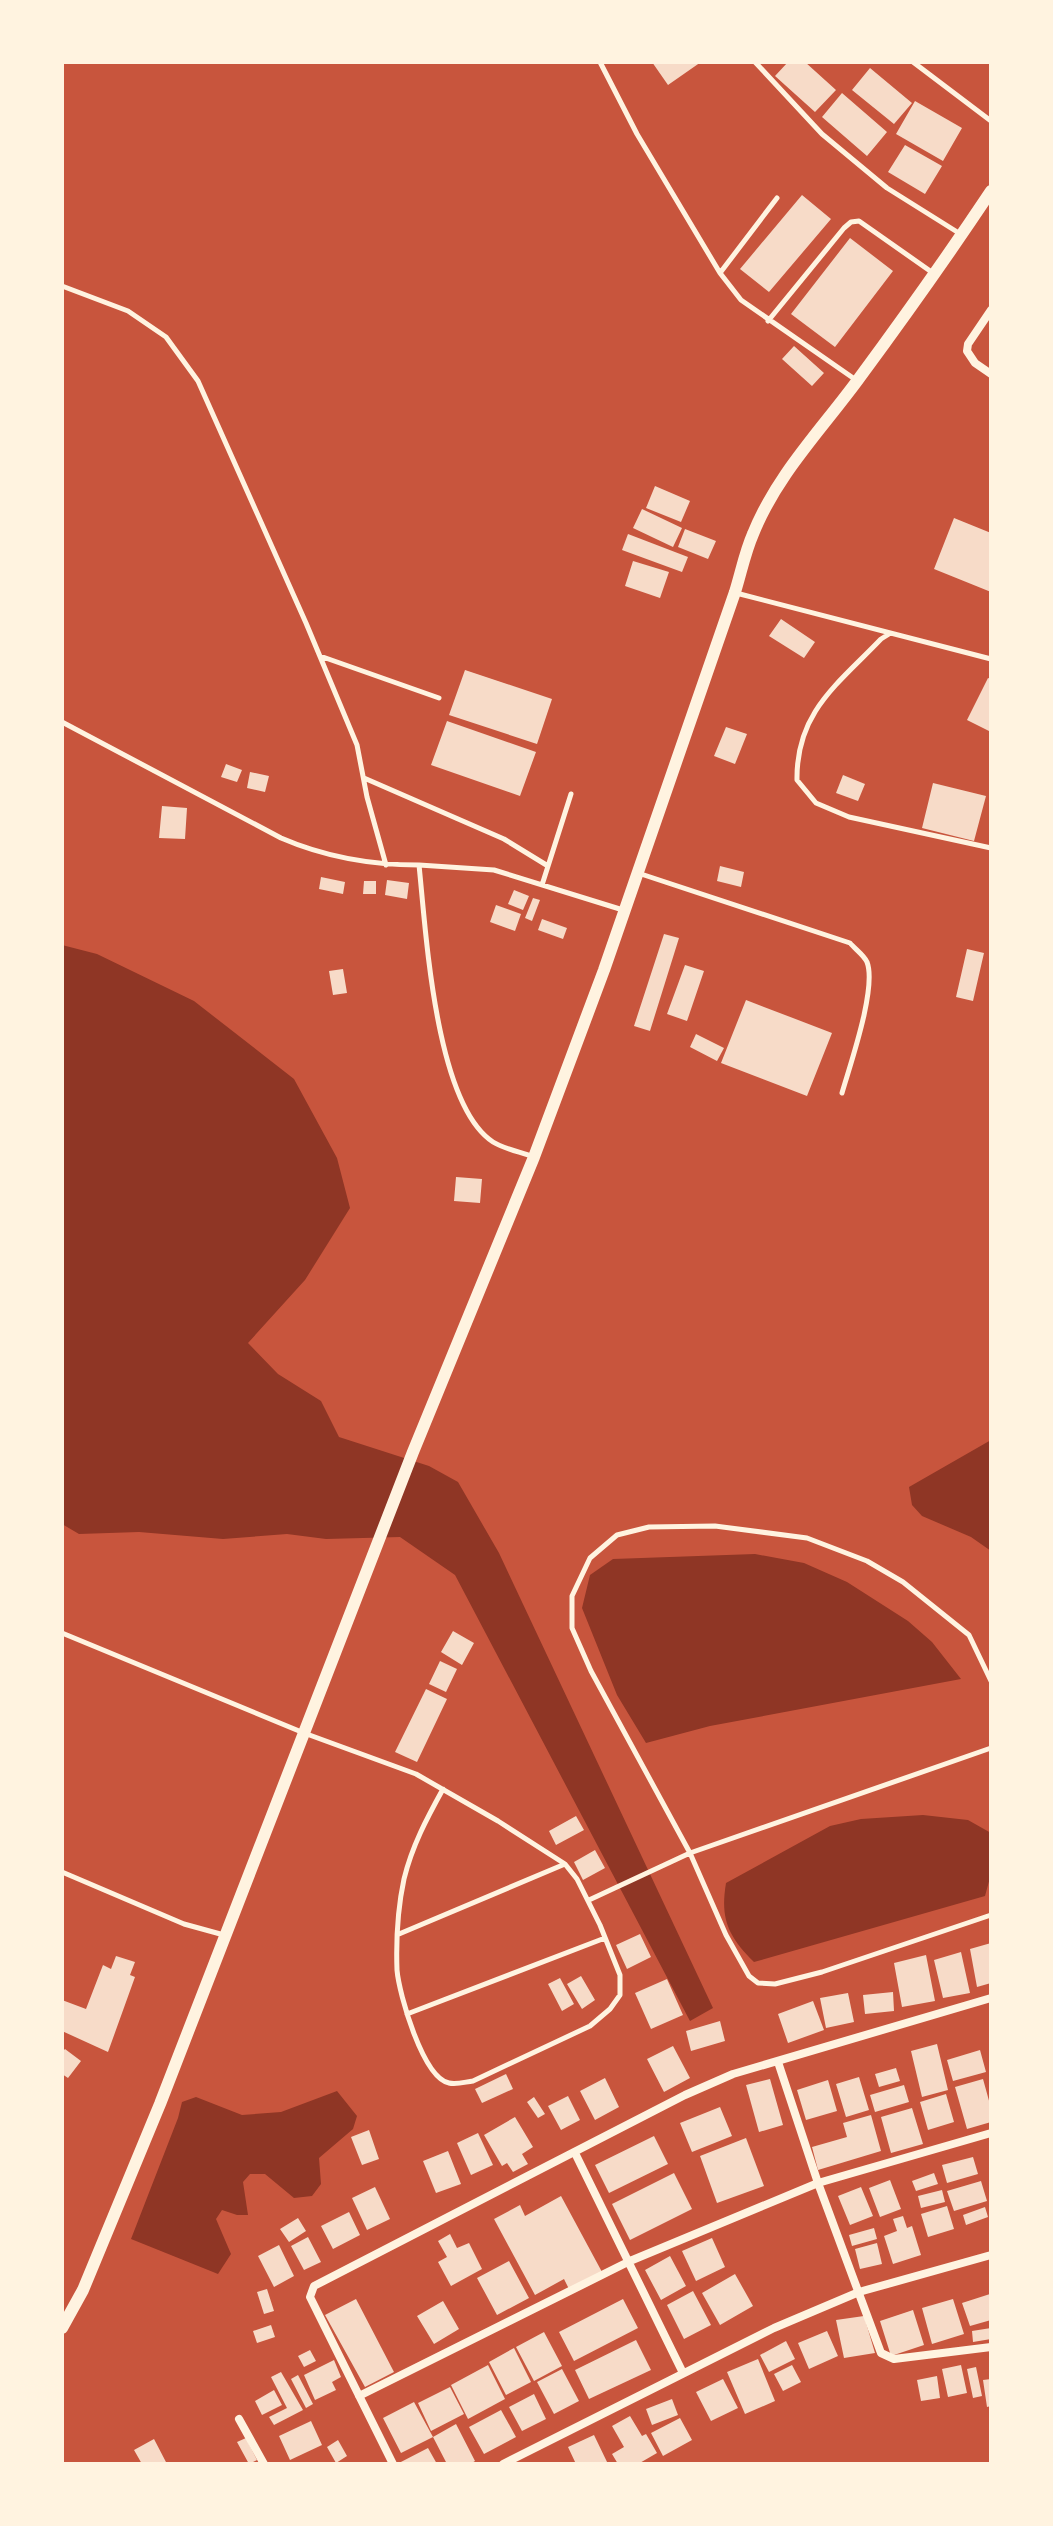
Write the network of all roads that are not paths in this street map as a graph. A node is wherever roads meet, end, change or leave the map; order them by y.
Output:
1 (600, 62) edge
2 (755, 62) edge
3 (913, 62) edge
4 (991, 121) edge
5 (991, 191) edge
6 (777, 198) dead end
7 (962, 235) junction
8 (720, 273) junction
9 (935, 274) junction
10 (62, 286) edge
11 (991, 310) edge
12 (768, 321) junction
13 (991, 374) edge
14 (857, 381) junction
15 (735, 592) junction
16 (889, 634) junction
17 (319, 656) junction
18 (991, 659) edge
19 (439, 698) dead end
20 (62, 722) edge
21 (363, 777) junction
22 (571, 794) dead end
23 (991, 848) edge
24 (386, 865) junction
25 (419, 865) junction
26 (548, 866) junction
27 (637, 873) junction
28 (542, 885) junction
29 (624, 910) junction
30 (842, 1093) dead end
31 (534, 1157) junction
32 (62, 1633) edge
33 (991, 1681) edge
34 (304, 1733) junction
35 (991, 1748) edge
36 (443, 1789) junction
37 (690, 1853) junction
38 (565, 1864) junction
39 (62, 1872) edge
40 (589, 1900) junction
41 (991, 1915) edge
42 (398, 1934) junction
43 (225, 1936) junction
44 (605, 1938) junction
45 (991, 1998) edge
46 (407, 2014) junction
47 (778, 2062) junction
48 (991, 2133) edge
49 (575, 2153) junction
50 (818, 2183) junction
51 (991, 2255) edge
52 (630, 2261) junction
53 (859, 2292) junction
54 (62, 2328) edge
55 (991, 2347) edge
56 (683, 2373) junction
57 (359, 2396) junction
58 (239, 2419) dead end
59 (264, 2464) edge
60 (393, 2464) edge
61 (503, 2464) edge

1 - 8 lane
2 - 7 lane
3 - 4 lane
5 - 7 street
6 - 8 lane
7 - 9 street
8 - 12 lane
9 - 12 lane
9 - 14 street
10 - 17 lane
11 - 13 street
12 - 14 lane
14 - 15 street
15 - 16 lane
15 - 27 street
16 - 18 lane
16 - 23 lane
17 - 19 lane
17 - 21 lane
20 - 24 lane
21 - 24 lane
21 - 26 lane
22 - 26 lane
24 - 25 lane
25 - 28 lane
25 - 31 lane
26 - 28 lane
27 - 29 street
27 - 30 lane
28 - 29 lane
29 - 31 street
31 - 34 street
32 - 34 lane
33 - 37 lane
34 - 36 lane
34 - 43 street
35 - 37 lane
36 - 38 lane
36 - 42 lane
37 - 40 lane
37 - 41 lane
38 - 40 lane
38 - 42 lane
39 - 43 lane
40 - 44 lane
42 - 46 lane
43 - 54 street
44 - 46 lane
44 - 46 lane
45 - 47 street
47 - 49 street
47 - 50 street
48 - 50 street
49 - 52 street
49 - 57 street
50 - 52 street
50 - 53 street
51 - 53 street
52 - 56 street
52 - 57 street
53 - 55 street
53 - 56 street
56 - 61 street
57 - 60 street
58 - 59 street

